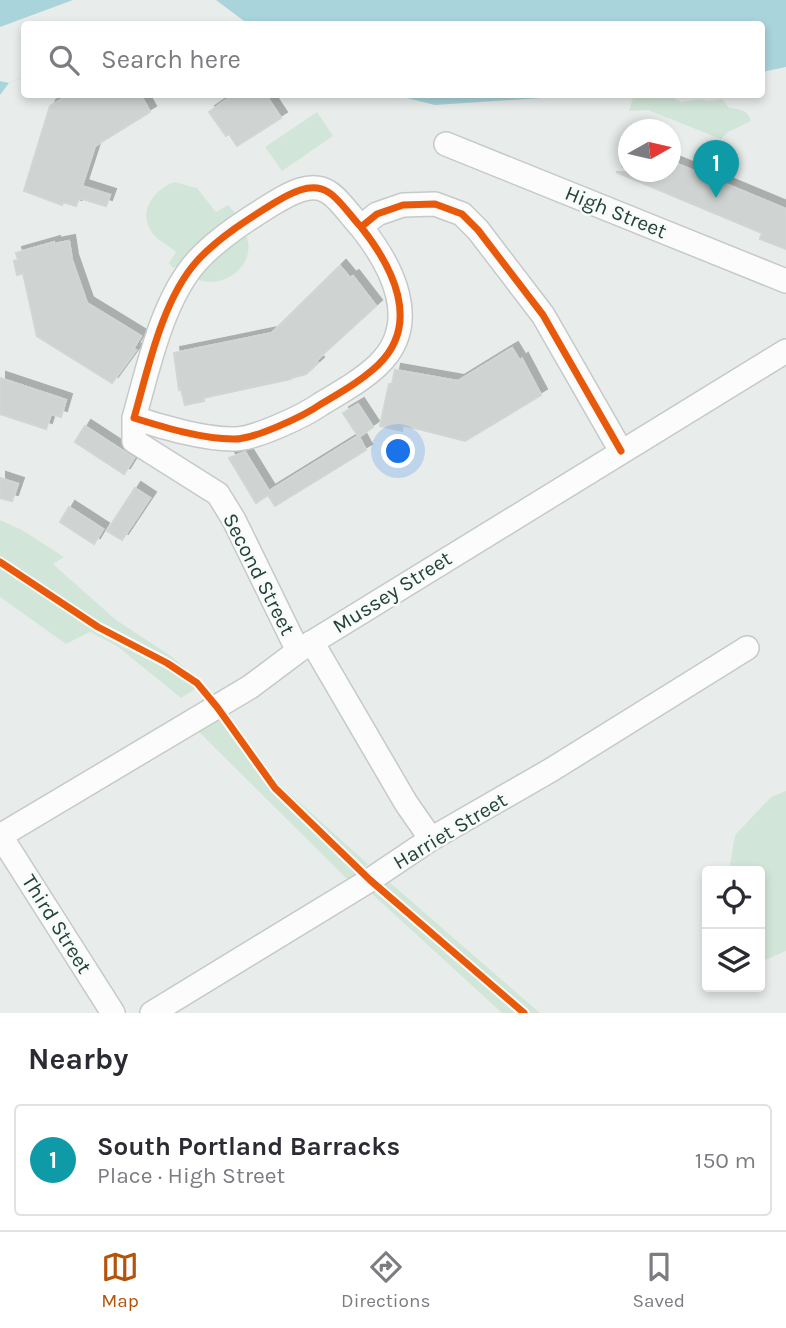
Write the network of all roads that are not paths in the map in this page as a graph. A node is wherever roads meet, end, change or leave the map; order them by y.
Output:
1 (446, 144) dead end
2 (361, 227) junction
3 (786, 281) edge
4 (786, 351) edge
5 (134, 418) junction
6 (621, 451) junction
7 (305, 646) junction
8 (747, 648) dead end
9 (0, 836) edge
10 (430, 839) junction
11 (113, 1013) edge
12 (152, 1013) edge

1 - 3 street, High Street
2 - 5 street
2 - 5 street
2 - 6 street
4 - 6 street, Mussey Street
5 - 7 street, Second Street
6 - 7 street, Mussey Street
7 - 9 street, Mussey Street
7 - 10 street, Second Street
8 - 10 street, Harriet Street
9 - 11 street, Third Street
10 - 12 street, Harriet Street

